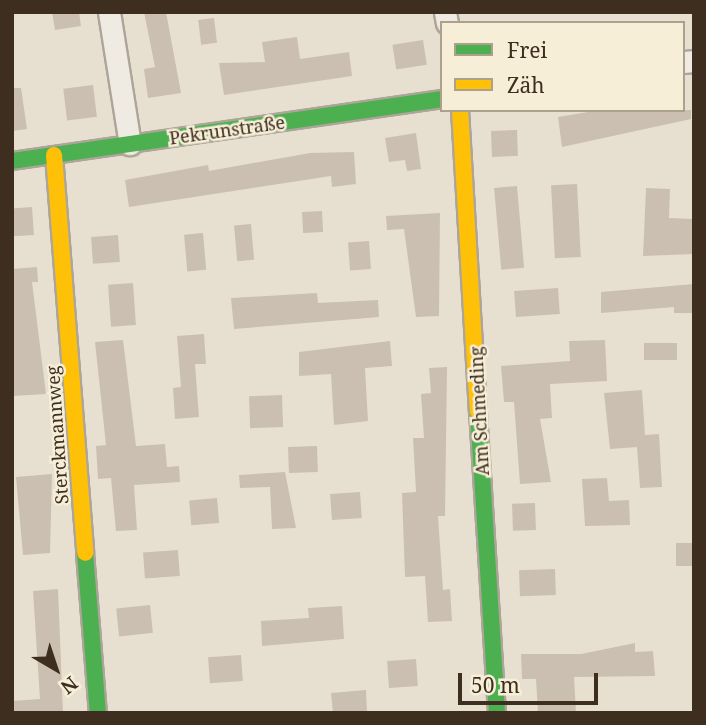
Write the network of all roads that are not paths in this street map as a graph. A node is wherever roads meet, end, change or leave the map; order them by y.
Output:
1 (109, 12) edge
2 (440, 99) edge
3 (460, 112) edge
4 (130, 144) junction
5 (54, 155) junction
6 (12, 161) edge
7 (98, 713) edge
8 (497, 713) edge

1 - 4 street
2 - 4 street, Pekrunstraße
3 - 8 street, Am Schmeding
4 - 5 street, Pekrunstraße
5 - 6 street, Pekrunstraße
5 - 7 street, Sterckmannweg

